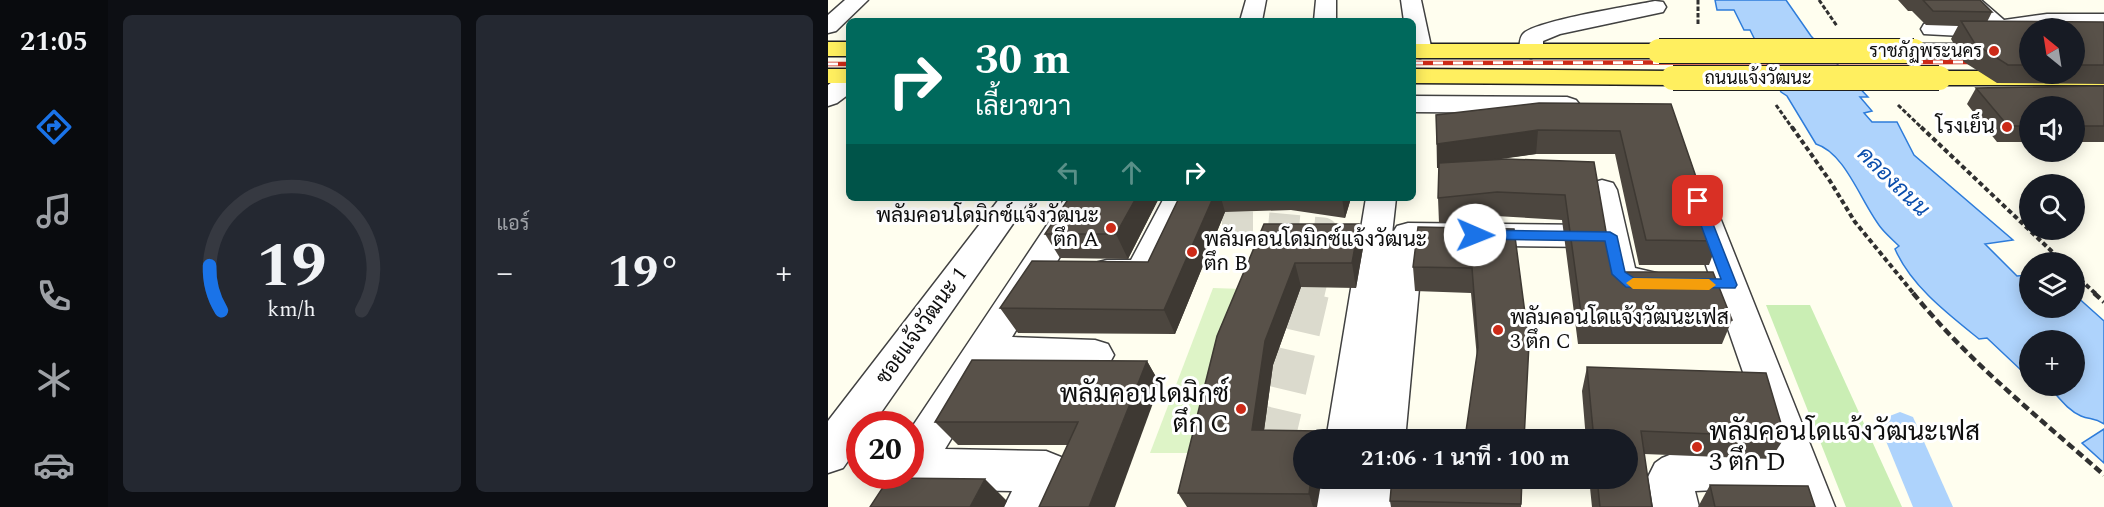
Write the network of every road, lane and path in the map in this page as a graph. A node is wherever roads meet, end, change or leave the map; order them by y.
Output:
1 (858, 0) edge
2 (1256, 0) edge
3 (1326, 0) edge
4 (1411, 0) edge
5 (1969, 0) edge
6 (2020, 0) edge
7 (2068, 0) edge
8 (1655, 7) dead end
9 (1252, 18) edge
10 (1325, 18) edge
11 (1413, 18) edge
12 (2043, 18) edge
13 (2100, 21) edge
14 (2019, 24) edge
15 (828, 26) edge
16 (1999, 27) junction
17 (1932, 29) edge
18 (828, 49) edge
19 (846, 49) edge
20 (1417, 51) edge
21 (1531, 51) junction
22 (2019, 51) edge
23 (828, 76) edge
24 (846, 76) edge
25 (1416, 76) edge
26 (2104, 78) edge
27 (846, 83) edge
28 (1770, 96) dead end
29 (828, 98) edge
30 (1892, 99) dead end
31 (1416, 104) edge
32 (1588, 105) edge
33 (1688, 173) edge
34 (1602, 190) dead end
35 (1014, 201) edge
36 (1078, 201) edge
37 (1381, 201) edge
38 (1173, 217) edge
39 (1610, 236) junction
40 (2052, 252) edge
41 (1034, 272) junction
42 (2085, 284) edge
43 (1704, 285) junction
44 (2104, 302) edge
45 (984, 352) junction
46 (1095, 355) dead end
47 (1349, 429) edge
48 (1385, 429) edge
49 (924, 446) edge
50 (828, 454) edge
51 (1797, 466) junction
52 (2104, 475) edge
53 (924, 477) edge
54 (1339, 489) edge
55 (1378, 489) edge
56 (1027, 507) edge
57 (1337, 507) edge
58 (1376, 507) edge
59 (1676, 507) edge
60 (1812, 507) edge

1 - 15 street
2 - 9 street
3 - 10 street
4 - 11 street
5 - 16 street
6 - 12 street
7 - 13 street
8 - 21 street
14 - 16 street
16 - 17 street
18 - 19 main road
20 - 21 main road, ถนนแจ้งวัฒนะ
21 - 22 main road, ถนนแจ้งวัฒนะ, bridge
23 - 24 main road
25 - 26 main road, ถนนแจ้งวัฒนะ, bridge
27 - 29 street
28 - 52 path
30 - 40 path
31 - 32 street
33 - 43 street
34 - 39 street
35 - 50 street, ซอยแจ้งวัฒนะ 1
36 - 41 street
37 - 47 street
38 - 41 street
39 - 43 street
39 - 48 street
41 - 45 street
42 - 44 path
43 - 51 street
45 - 46 street
45 - 49 street
51 - 59 street
51 - 60 street
53 - 56 street
54 - 57 street
55 - 58 street

